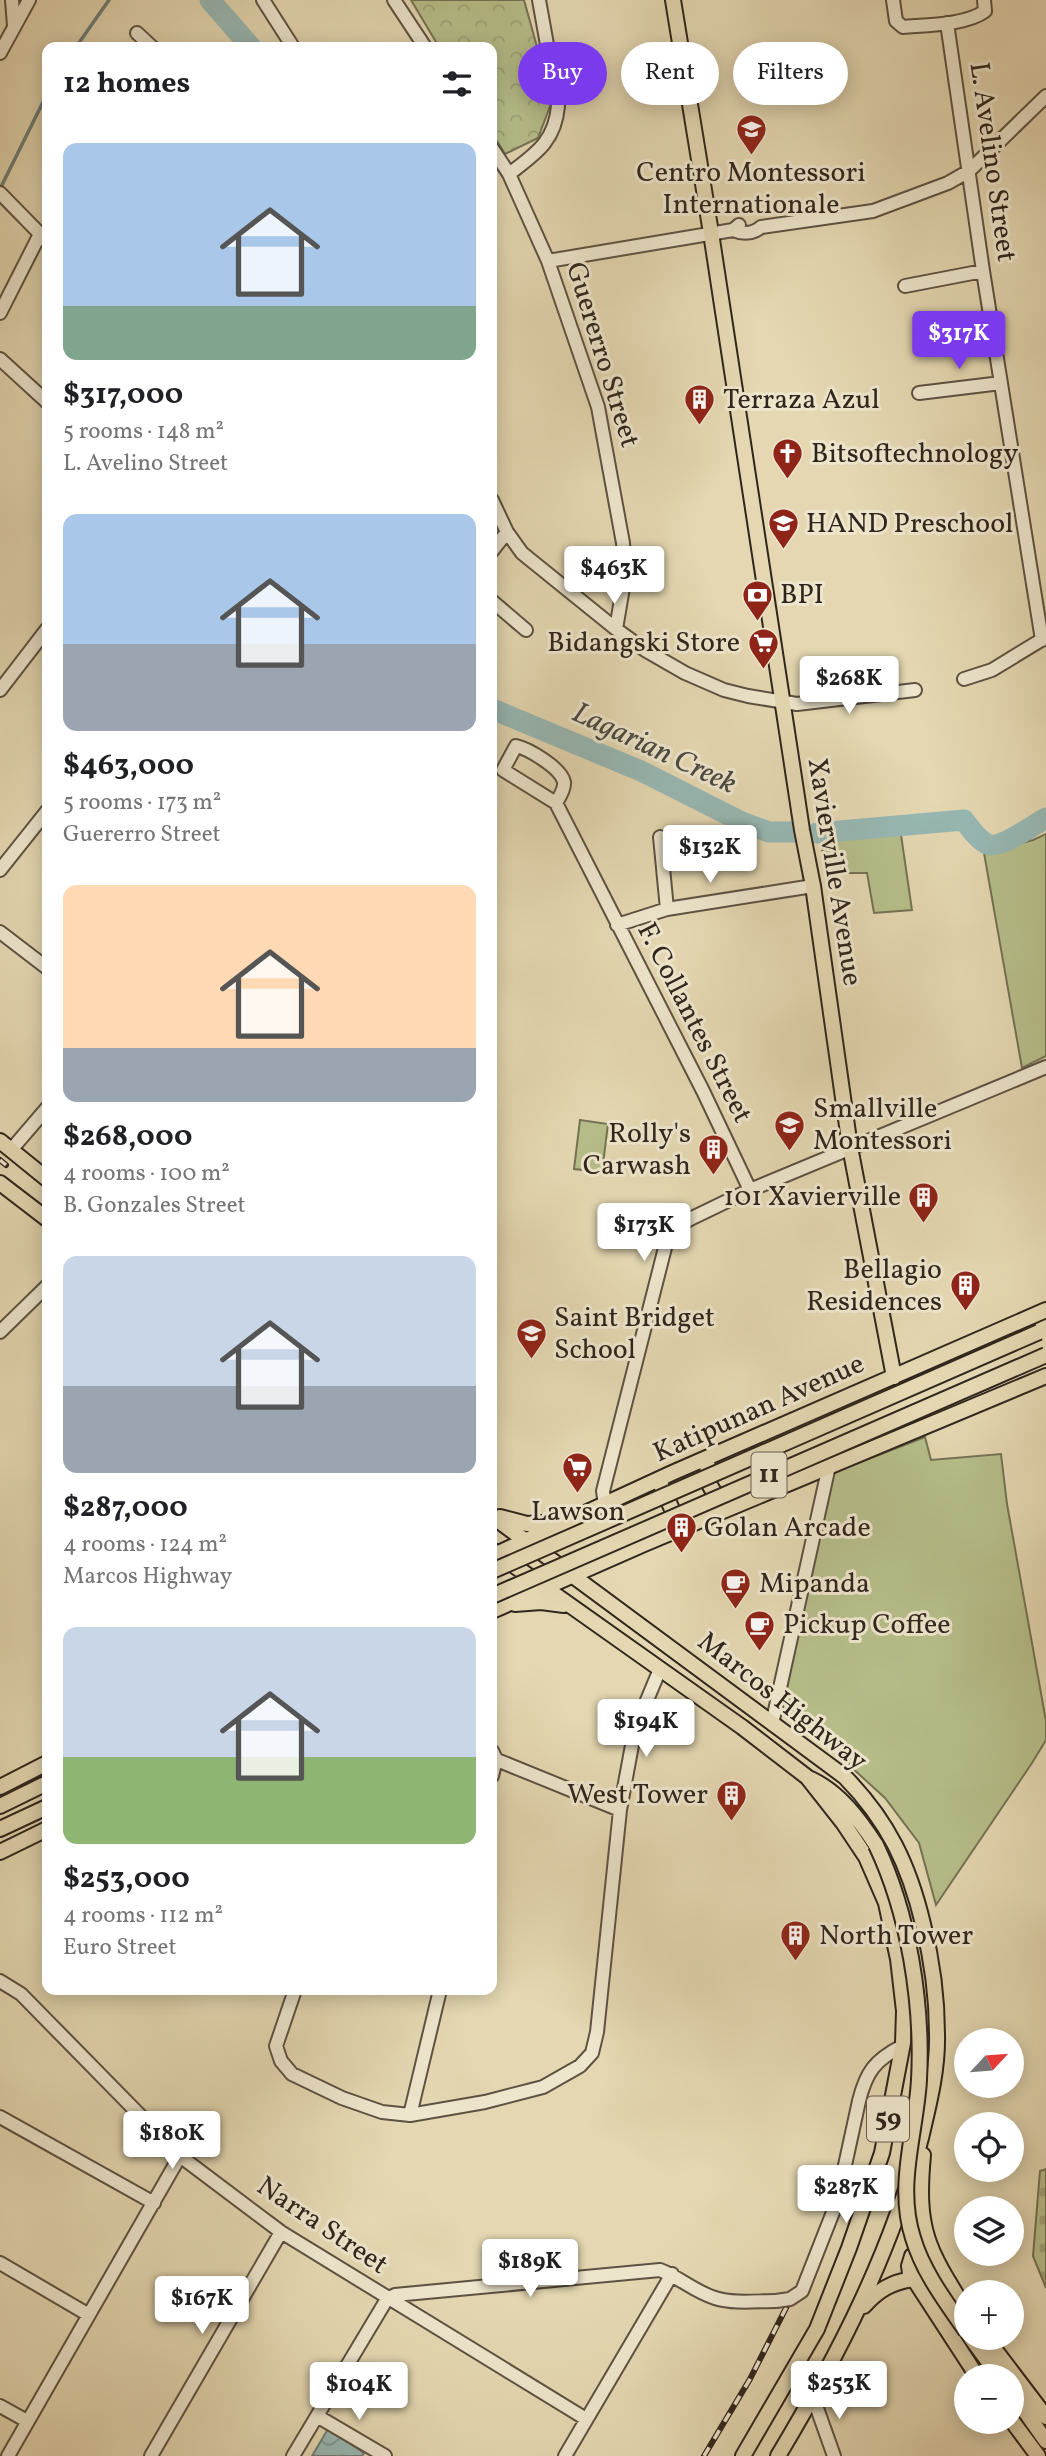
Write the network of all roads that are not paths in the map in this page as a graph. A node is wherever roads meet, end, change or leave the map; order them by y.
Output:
1 (12, 0) edge
2 (29, 0) edge
3 (263, 0) edge
4 (394, 0) edge
5 (539, 0) edge
6 (673, 0) edge
7 (892, 0) edge
8 (984, 0) edge
9 (947, 23) junction
10 (14, 26) junction
11 (137, 33) dead end
12 (147, 42) edge
13 (290, 42) edge
14 (422, 42) edge
15 (0, 53) edge
16 (1046, 96) edge
17 (497, 156) edge
18 (969, 171) junction
19 (509, 174) junction
20 (0, 193) edge
21 (711, 233) junction
22 (42, 235) edge
23 (42, 240) edge
24 (548, 261) junction
25 (983, 271) junction
26 (905, 286) dead end
27 (0, 313) edge
28 (0, 359) edge
29 (1001, 383) junction
30 (919, 394) dead end
31 (42, 397) edge
32 (497, 511) edge
33 (507, 532) junction
34 (497, 545) edge
35 (497, 605) edge
36 (616, 629) junction
37 (526, 630) dead end
38 (42, 635) edge
39 (1044, 639) edge
40 (964, 679) dead end
41 (0, 690) edge
42 (915, 690) dead end
43 (784, 701) junction
44 (556, 803) junction
45 (42, 817) edge
46 (660, 837) dead end
47 (0, 870) edge
48 (813, 886) junction
49 (667, 909) junction
50 (617, 925) junction
51 (0, 932) edge
52 (42, 964) edge
53 (1046, 1067) edge
54 (42, 1113) edge
55 (6, 1146) edge
56 (850, 1147) junction
57 (42, 1175) edge
58 (0, 1183) edge
59 (750, 1189) junction
60 (42, 1215) edge
61 (42, 1291) edge
62 (1046, 1310) edge
63 (1043, 1331) edge
64 (0, 1332) edge
65 (1046, 1354) edge
66 (1046, 1376) edge
67 (894, 1377) junction
68 (717, 1454) junction
69 (829, 1466) junction
70 (658, 1479) junction
71 (605, 1504) junction
72 (740, 1504) junction
73 (497, 1516) edge
74 (497, 1518) edge
75 (571, 1520) junction
76 (680, 1529) junction
77 (526, 1540) junction
78 (497, 1551) edge
79 (497, 1556) edge
80 (497, 1569) edge
81 (572, 1575) junction
82 (542, 1587) junction
83 (497, 1603) edge
84 (497, 1603) edge
85 (497, 1604) edge
86 (569, 1606) junction
87 (660, 1670) junction
88 (772, 1724) junction
89 (497, 1758) edge
90 (42, 1766) edge
91 (807, 1777) junction
92 (42, 1785) edge
93 (0, 1787) edge
94 (0, 1806) edge
95 (42, 1809) edge
96 (620, 1810) junction
97 (0, 1829) edge
98 (42, 1831) edge
99 (0, 1852) edge
100 (0, 1981) edge
101 (293, 1995) edge
102 (439, 1995) edge
103 (902, 2046) junction
104 (927, 2112) junction
105 (410, 2115) junction
106 (0, 2117) edge
107 (180, 2156) junction
108 (154, 2203) junction
109 (281, 2232) junction
110 (0, 2263) edge
111 (936, 2264) junction
112 (678, 2277) junction
113 (913, 2279) junction
114 (954, 2292) edge
115 (387, 2299) junction
116 (954, 2313) edge
117 (89, 2315) junction
118 (850, 2322) junction
119 (995, 2350) edge
120 (969, 2364) edge
121 (813, 2397) junction
122 (0, 2406) edge
123 (1024, 2410) edge
124 (317, 2416) junction
125 (1046, 2417) edge
126 (586, 2419) junction
127 (27, 2421) junction
128 (1022, 2434) edge
129 (1046, 2441) edge
130 (8, 2456) edge
131 (151, 2456) edge
132 (293, 2456) edge
133 (385, 2456) edge
134 (565, 2456) edge
135 (743, 2456) edge
136 (778, 2456) edge
137 (834, 2456) edge
138 (1038, 2456) edge

1 - 10 street
2 - 10 street
3 - 13 street
4 - 14 street
5 - 19 street
6 - 21 main road, Xavierville Avenue
7 - 9 street
8 - 9 street
9 - 18 street, L. Avelino Street
10 - 15 street
11 - 12 street
16 - 18 street
17 - 19 street, Guererro Street
18 - 21 street
18 - 25 street, L. Avelino Street
19 - 24 street, Guererro Street
20 - 22 street
21 - 24 street
21 - 43 main road, Xavierville Avenue
23 - 27 street
24 - 36 street, Guererro Street
25 - 26 street
25 - 29 street, L. Avelino Street
28 - 31 street
29 - 30 street
29 - 39 street, L. Avelino Street
32 - 33 street
33 - 34 street
33 - 36 street
35 - 37 street
36 - 43 street
38 - 41 street
39 - 40 street
42 - 43 street
43 - 48 main road, Xavierville Avenue
44 - 44 street, F. Collantes Street
44 - 50 street, F. Collantes Street
45 - 47 street
46 - 49 street
48 - 49 street
48 - 56 main road, Xavierville Avenue
49 - 50 street
50 - 59 street, F. Collantes Street
51 - 52 street
53 - 56 street
54 - 55 street
55 - 57 main road
56 - 59 street
56 - 67 main road, Xavierville Avenue
58 - 60 main road
59 - 71 street
61 - 64 street
62 - 67 main road, Katipunan Avenue / 11
63 - 80 main road, Katipunan Avenue / 11, bridge
65 - 83 main road, 11, bridge
66 - 69 main road, 11
67 - 68 main road, Katipunan Avenue / 11
68 - 70 main road, Katipunan Avenue / 11
68 - 72 main road
69 - 72 main road, 11
69 - 88 street
70 - 71 main road, Katipunan Avenue / 11
70 - 76 main road
71 - 75 main road, Katipunan Avenue / 11
72 - 76 main road, 11
73 - 75 main road
74 - 77 main road, 59
75 - 77 main road, Katipunan Avenue / 11
76 - 81 main road, 11
77 - 78 main road, Katipunan Avenue / 11
77 - 81 main road, 59
79 - 82 main road, 59
81 - 82 main road, 11
81 - 88 main road, Marcos Highway / 59
82 - 84 main road, 11
82 - 86 main road, Marcos Highway / 59
85 - 86 main road
86 - 87 main road, Marcos Highway / 59
87 - 91 main road, Marcos Highway / 59
87 - 96 street
88 - 104 main road, Marcos Highway / 59
89 - 96 street
90 - 93 main road
91 - 103 main road, Marcos Highway / 59
91 - 116 main road, bridge
92 - 94 main road
95 - 97 main road
96 - 105 street
98 - 99 main road
100 - 107 street, Narra Street
101 - 105 street
102 - 105 street
103 - 112 street, Narra Street, bridge
103 - 135 main road, Marcos Highway / 59
104 - 111 main road
104 - 118 main road, Marcos Highway / 59
106 - 108 street
107 - 108 street
107 - 109 street, Narra Street
108 - 117 street
109 - 115 street, Narra Street
109 - 131 street
110 - 117 street
111 - 113 main road
111 - 114 main road
112 - 115 street, Narra Street
112 - 126 street
113 - 118 main road
113 - 120 main road
115 - 124 street
115 - 126 street
117 - 127 street
118 - 121 main road, Marcos Highway / 59
119 - 125 main road
121 - 136 main road, Marcos Highway / 59
121 - 137 street
122 - 127 street
123 - 129 main road
124 - 132 street
124 - 133 street
126 - 134 street
127 - 130 street
128 - 138 main road

